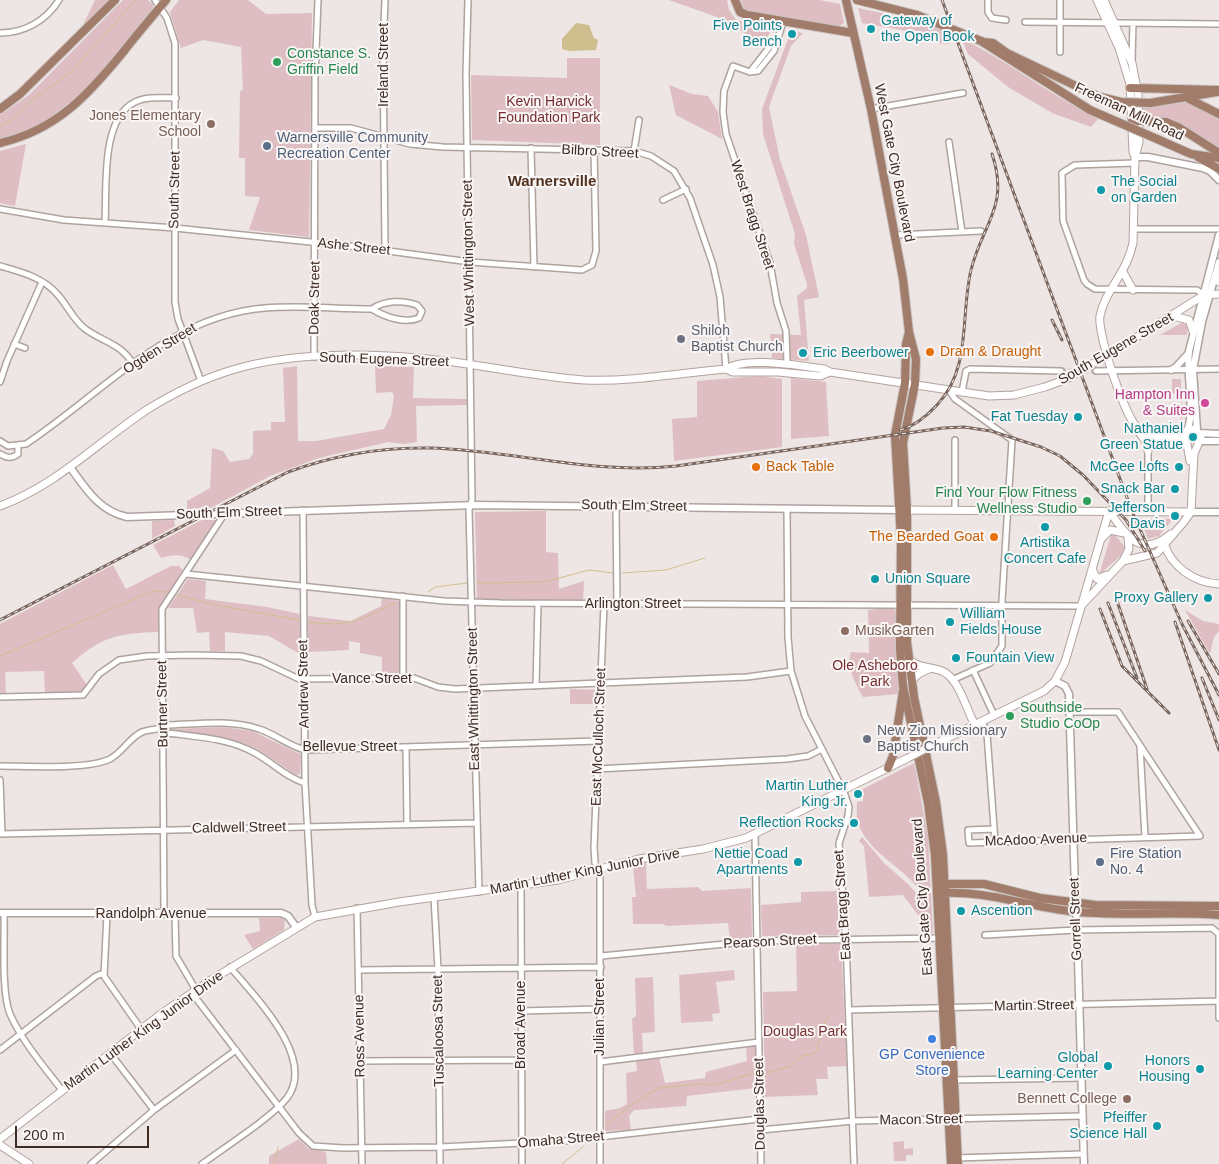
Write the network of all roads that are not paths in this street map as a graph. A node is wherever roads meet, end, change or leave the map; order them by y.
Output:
1 (59, 0) edge
2 (115, 0) edge
3 (166, 0) edge
4 (318, 0) edge
5 (385, 0) edge
6 (468, 0) edge
7 (737, 0) edge
8 (846, 0) edge
9 (988, 0) edge
10 (1060, 0) edge
11 (1097, 0) edge
12 (1104, 0) edge
13 (861, 1) edge
14 (158, 4) edge
15 (1006, 20) dead end
16 (783, 22) junction
17 (1025, 22) dead end
18 (1060, 22) junction
19 (1111, 23) junction
20 (1133, 23) junction
21 (1219, 24) edge
22 (0, 33) edge
23 (853, 33) junction
24 (982, 42) junction
25 (775, 44) junction
26 (1060, 52) dead end
27 (762, 56) junction
28 (768, 59) junction
29 (1132, 63) junction
30 (750, 72) junction
31 (1134, 88) junction
32 (1219, 91) edge
33 (963, 93) dead end
34 (176, 98) junction
35 (1188, 98) junction
36 (0, 109) edge
37 (871, 109) junction
38 (1219, 114) edge
39 (639, 120) dead end
40 (1136, 121) junction
41 (316, 128) junction
42 (385, 136) junction
43 (949, 142) dead end
44 (0, 143) edge
45 (466, 147) junction
46 (531, 148) junction
47 (594, 150) junction
48 (634, 151) junction
49 (1219, 153) edge
50 (1192, 154) junction
51 (1219, 158) edge
52 (1135, 160) junction
53 (1219, 169) edge
54 (1219, 180) edge
55 (686, 189) junction
56 (663, 200) dead end
57 (0, 209) edge
58 (105, 223) junction
59 (175, 228) junction
60 (1134, 229) junction
61 (1219, 229) edge
62 (981, 231) dead end
63 (962, 232) junction
64 (896, 235) junction
65 (1219, 235) edge
66 (316, 243) junction
67 (386, 250) junction
68 (470, 262) junction
69 (1219, 262) edge
70 (0, 266) edge
71 (534, 267) junction
72 (1123, 272) junction
73 (1217, 278) edge
74 (42, 282) junction
75 (1112, 289) junction
76 (1133, 290) junction
77 (1207, 294) junction
78 (1219, 294) edge
79 (315, 308) junction
80 (372, 309) junction
81 (1172, 316) junction
82 (1193, 331) junction
83 (183, 332) junction
84 (909, 332) junction
85 (14, 344) junction
86 (25, 348) dead end
87 (1189, 351) junction
88 (314, 357) junction
89 (133, 364) junction
90 (471, 364) junction
91 (787, 364) junction
92 (726, 369) junction
93 (1219, 369) edge
94 (1171, 370) junction
95 (1190, 370) junction
96 (1061, 371) tunnel mouth
97 (1096, 371) tunnel mouth
98 (1112, 371) junction
99 (830, 372) junction
100 (201, 381) junction
101 (0, 382) edge
102 (905, 383) junction
103 (915, 384) junction
104 (949, 390) junction
105 (962, 392) junction
106 (1136, 426) junction
107 (1187, 431) junction
108 (1198, 432) junction
109 (1219, 434) edge
110 (1152, 435) junction
111 (955, 440) dead end
112 (0, 441) edge
113 (1219, 441) edge
114 (1199, 442) junction
115 (1186, 443) junction
116 (18, 446) junction
117 (1148, 451) junction
118 (0, 454) edge
119 (70, 467) junction
120 (471, 505) junction
121 (0, 506) edge
122 (616, 506) junction
123 (303, 510) junction
124 (787, 510) junction
125 (904, 510) junction
126 (955, 510) junction
127 (1007, 510) junction
128 (1109, 511) junction
129 (1148, 512) junction
130 (1188, 512) junction
131 (1219, 512) edge
132 (224, 513) junction
133 (1126, 536) junction
134 (1102, 538) junction
135 (1164, 543) junction
136 (1123, 561) junction
137 (1092, 570) junction
138 (1110, 573) junction
139 (186, 574) junction
140 (1219, 584) edge
141 (304, 586) junction
142 (403, 596) junction
143 (472, 602) junction
144 (538, 604) junction
145 (604, 604) junction
146 (787, 604) junction
147 (617, 605) junction
148 (904, 605) junction
149 (1002, 605) junction
150 (1080, 606) junction
151 (162, 656) junction
152 (909, 659) junction
153 (929, 669) junction
154 (973, 670) junction
155 (791, 671) junction
156 (402, 677) junction
157 (304, 679) junction
158 (952, 680) junction
159 (911, 681) junction
160 (1055, 681) junction
161 (602, 684) junction
162 (536, 686) junction
163 (903, 686) junction
164 (473, 688) junction
165 (0, 697) edge
166 (1070, 712) junction
167 (994, 715) junction
168 (978, 723) junction
169 (163, 729) junction
170 (598, 741) junction
171 (474, 744) junction
172 (1140, 745) junction
173 (406, 747) junction
174 (305, 750) junction
175 (822, 750) junction
176 (0, 766) edge
177 (888, 768) junction
178 (598, 769) junction
179 (0, 780) edge
180 (305, 783) junction
181 (844, 792) junction
182 (477, 823) junction
183 (407, 824) junction
184 (307, 826) junction
185 (994, 829) junction
186 (164, 830) junction
187 (1, 834) edge
188 (756, 835) junction
189 (1145, 837) junction
190 (1073, 838) junction
191 (995, 841) junction
192 (598, 870) junction
193 (941, 884) junction
194 (521, 886) junction
195 (479, 892) junction
196 (941, 893) junction
197 (434, 898) junction
198 (1219, 906) edge
199 (357, 908) junction
200 (2, 913) edge
201 (107, 914) junction
202 (164, 914) junction
203 (175, 914) junction
204 (1219, 915) edge
205 (315, 917) junction
206 (296, 927) junction
207 (1076, 927) junction
208 (985, 935) dead end
209 (940, 938) junction
210 (846, 939) junction
211 (756, 941) junction
212 (601, 956) junction
213 (230, 967) junction
214 (601, 967) junction
215 (438, 969) junction
216 (358, 970) junction
217 (520, 970) junction
218 (104, 973) junction
219 (3, 984) edge
220 (194, 991) junction
221 (1219, 1001) edge
222 (1078, 1005) junction
223 (947, 1008) junction
224 (601, 1009) junction
225 (849, 1010) junction
226 (521, 1011) junction
227 (1219, 1018) edge
228 (141, 1029) junction
229 (22, 1034) junction
230 (759, 1042) junction
231 (0, 1050) edge
232 (236, 1050) junction
233 (110, 1053) junction
234 (440, 1060) junction
235 (521, 1060) junction
236 (361, 1061) junction
237 (600, 1062) junction
238 (1081, 1078) junction
239 (951, 1080) junction
240 (62, 1090) junction
241 (279, 1106) junction
242 (154, 1110) junction
243 (1083, 1116) junction
244 (760, 1118) junction
245 (953, 1119) junction
246 (853, 1121) junction
247 (760, 1130) junction
248 (600, 1138) junction
249 (0, 1139) edge
250 (522, 1144) junction
251 (0, 1145) edge
252 (362, 1147) junction
253 (440, 1147) junction
254 (1083, 1154) junction
255 (955, 1161) edge
256 (29, 1164) edge
257 (91, 1164) edge
258 (202, 1164) edge
259 (362, 1164) edge
260 (440, 1164) edge
261 (522, 1164) edge
262 (600, 1164) edge
263 (761, 1164) edge
264 (854, 1164) edge
265 (1084, 1164) edge

1 - 22 street
2 - 36 main road
3 - 14 main road
4 - 41 street, Doak Street
5 - 42 street, Ireland Street
6 - 45 street, West Whittington Street
7 - 16 main road
8 - 23 main road, West Gate City Boulevard
9 - 15 street
10 - 18 street
11 - 19 main road
12 - 19 main road
13 - 24 main road, Freeman Mill Road, bridge
14 - 34 street, South Street
14 - 44 main road
16 - 23 main road
16 - 25 street
17 - 18 street
18 - 19 street
18 - 26 street
19 - 20 street
19 - 29 main road
19 - 31 main road
20 - 21 street
20 - 29 street
23 - 37 main road, West Gate City Boulevard
24 - 35 main road, Freeman Mill Road, bridge
24 - 50 main road, Freeman Mill Road, bridge
25 - 27 street
25 - 28 street
27 - 28 street
27 - 30 street
28 - 30 street
29 - 31 main road
30 - 91 street, West Bragg Street
31 - 32 main road
31 - 40 main road
32 - 35 main road, Freeman Mill Road
33 - 37 street
34 - 58 street
34 - 59 street, South Street
35 - 38 main road
37 - 64 main road, West Gate City Boulevard
39 - 48 street
40 - 49 main road
40 - 52 main road
41 - 42 street, Bilbro Street
41 - 66 street, Doak Street
42 - 45 street, Bilbro Street
42 - 67 street, Ireland Street
43 - 63 street
45 - 46 street, Bilbro Street
45 - 68 street, West Whittington Street
46 - 47 street, Bilbro Street
46 - 71 street
47 - 48 street, Bilbro Street
47 - 71 street, Ashe Street
48 - 55 street, Bilbro Street
50 - 51 main road, Freeman Mill Road
50 - 53 main road
52 - 54 street
52 - 60 main road
52 - 75 street
55 - 56 street
55 - 92 street, Bilbro Street
57 - 58 street, Ashe Street
58 - 59 street, Ashe Street
59 - 66 street, Ashe Street
59 - 83 street, South Street
60 - 61 street
60 - 72 main road
62 - 63 street
63 - 64 street
64 - 84 main road, West Gate City Boulevard
65 - 77 street
66 - 67 street, Ashe Street
66 - 79 street, Doak Street
67 - 68 street, Ashe Street
68 - 71 street, Ashe Street
68 - 90 street, West Whittington Street
69 - 73 street
70 - 74 street
72 - 75 main road
72 - 76 main road
73 - 77 street
74 - 85 street
74 - 89 street
75 - 76 street
75 - 98 main road
76 - 77 street
77 - 78 main road
77 - 81 main road, South Eugene Street
77 - 82 street
77 - 95 street
79 - 80 street, Ogden Street
79 - 83 street, Ogden Street
79 - 88 street, Doak Street
80 - 80 street, Ogden Street
81 - 82 main road
81 - 105 main road, South Eugene Street, bridge
82 - 87 street
83 - 89 street, Ogden Street
83 - 100 street, South Street
84 - 102 main road, West Gate City Boulevard
84 - 103 main road, West Gate City Boulevard
85 - 86 street
85 - 101 street
87 - 94 street
87 - 95 street
88 - 90 main road, South Eugene Street
88 - 100 main road, South Eugene Street
89 - 116 street, Ogden Street
90 - 92 main road, South Eugene Street
90 - 120 street, West Whittington Street
91 - 92 main road, South Eugene Street
91 - 99 main road, South Eugene Street
92 - 99 main road, South Eugene Street
93 - 95 street
94 - 95 street
94 - 98 street
95 - 107 street
95 - 108 street
96 - 105 street
97 - 98 street
98 - 106 main road
99 - 102 main road, South Eugene Street
100 - 119 main road, South Eugene Street
102 - 103 main road, South Eugene Street
102 - 125 main road, West Gate City Boulevard
103 - 104 main road, South Eugene Street
103 - 125 main road, West Gate City Boulevard
104 - 105 main road, South Eugene Street
104 - 127 street
106 - 110 main road
106 - 117 main road
107 - 108 main road
107 - 110 main road
107 - 115 main road
108 - 109 street
108 - 114 main road
110 - 115 main road
110 - 117 street
111 - 126 street
112 - 116 street
113 - 114 street
114 - 115 main road
114 - 130 main road
115 - 130 main road
116 - 118 street, Ogden Street
117 - 129 street
119 - 121 main road, South Eugene Street
119 - 132 street, South Elm Street
120 - 122 street, South Elm Street
120 - 123 street, South Elm Street
120 - 143 street, East Whittington Street
122 - 124 street, South Elm Street
122 - 147 street
123 - 132 street, South Elm Street
123 - 141 street, Andrew Street
124 - 125 street, South Elm Street
124 - 146 street, East Bragg Street
125 - 126 main road, South Elm Street
125 - 148 main road, East Gate City Boulevard
126 - 127 main road, South Elm Street
127 - 128 main road, South Elm Street
127 - 149 street
128 - 129 main road, South Elm Street
128 - 133 main road
128 - 134 main road, Martin Luther King Junior Drive
129 - 130 main road, South Elm Street
130 - 131 street, South Elm Street
130 - 135 main road
132 - 139 street, Burtner Street
133 - 134 main road
133 - 135 main road
133 - 136 main road
134 - 137 main road, Martin Luther King Junior Drive
135 - 136 main road
135 - 140 main road
136 - 138 main road
137 - 138 main road
137 - 150 main road, Martin Luther King Junior Drive
138 - 150 main road
139 - 141 street, Arlington Street
139 - 151 street, Burtner Street
141 - 142 street, Arlington Street
141 - 157 street, Andrew Street
142 - 143 street, Arlington Street
142 - 156 street
143 - 144 street, Arlington Street
143 - 164 street, East Whittington Street
144 - 145 street, Arlington Street
144 - 162 street
145 - 147 street, Arlington Street
145 - 161 street, East McCulloch Street
146 - 147 street, Arlington Street
146 - 148 street, Arlington Street
146 - 155 street, East Bragg Street
148 - 149 street, Arlington Street
148 - 152 main road, East Gate City Boulevard
148 - 163 main road, East Gate City Boulevard
149 - 150 street, Arlington Street
149 - 154 street
150 - 160 main road, Martin Luther King Junior Drive
151 - 157 street, Vance Street
151 - 165 street, Vance Street
151 - 169 street, Burtner Street
152 - 153 main road
152 - 159 main road, East Gate City Boulevard
153 - 158 main road
153 - 159 main road
154 - 158 street
154 - 167 street
155 - 161 street, Vance Street
155 - 175 street, East Bragg Street
156 - 157 street, Vance Street
156 - 164 street, Vance Street
157 - 174 street, Andrew Street
158 - 168 main road
159 - 193 main road, East Gate City Boulevard
160 - 166 street, Gorrell Street
160 - 167 main road, Martin Luther King Junior Drive
161 - 162 street, Vance Street
161 - 170 street, East McCulloch Street
162 - 164 street, Vance Street
163 - 177 main road
163 - 193 main road, East Gate City Boulevard
164 - 171 street, East Whittington Street
166 - 172 street
166 - 190 street, Gorrell Street
167 - 168 main road, Martin Luther King Junior Drive
168 - 177 main road, Martin Luther King Junior Drive, bridge
168 - 185 street
169 - 174 street, Bellevue Street
169 - 176 street, Bellevue Street
169 - 180 street
169 - 186 street, Burtner Street
170 - 171 street, Bellevue Street
170 - 178 street, East McCulloch Street
171 - 173 street, Bellevue Street
171 - 182 street, East Whittington Street
172 - 189 street
172 - 189 street, McAdoo Avenue
173 - 174 street, Bellevue Street
173 - 183 street
174 - 180 street, Andrew Street
175 - 178 street
175 - 181 street, East Bragg Street
177 - 181 main road, Martin Luther King Junior Drive
178 - 192 street, East McCulloch Street
179 - 187 street
180 - 184 street, Andrew Street
181 - 188 main road, Martin Luther King Junior Drive
181 - 210 street, East Bragg Street
182 - 183 street, Caldwell Street
182 - 195 street, East Whittington Street
183 - 184 street, Caldwell Street
184 - 186 street, Caldwell Street
184 - 205 street, Andrew Street
185 - 191 street
185 - 191 street, McAdoo Avenue
186 - 187 street, Caldwell Street
186 - 202 street, Burtner Street
188 - 192 main road, Martin Luther King Junior Drive
188 - 211 street, Douglas Street
189 - 190 street, McAdoo Avenue
190 - 191 street, McAdoo Avenue
190 - 207 street, Gorrell Street, bridge
192 - 194 main road, Martin Luther King Junior Drive
192 - 212 street, Julian Street
193 - 196 main road, East Gate City Boulevard
193 - 198 main road
194 - 195 main road, Martin Luther King Junior Drive
194 - 217 street, Broad Avenue
195 - 197 main road, Martin Luther King Junior Drive
196 - 204 main road
196 - 209 main road, East Gate City Boulevard
196 - 223 main road, East Gate City Boulevard
197 - 199 main road, Martin Luther King Junior Drive
197 - 215 street, Tuscaloosa Street
199 - 205 main road, Martin Luther King Junior Drive
199 - 216 street, Ross Avenue
200 - 201 street, Randolph Avenue
200 - 219 street
201 - 202 street, Randolph Avenue
201 - 218 street
202 - 203 street, Randolph Avenue
203 - 206 street, Randolph Avenue
203 - 220 street, Omaha Street
205 - 206 main road, Martin Luther King Junior Drive
206 - 213 main road, Martin Luther King Junior Drive
207 - 208 street
207 - 221 street
207 - 222 street, Gorrell Street
209 - 210 street, Pearson Street
209 - 223 main road, East Gate City Boulevard
210 - 211 street, Pearson Street
210 - 225 street, East Bragg Street
211 - 212 street, Pearson Street
211 - 230 street, Douglas Street
212 - 214 street, Julian Street
213 - 220 main road, Martin Luther King Junior Drive
213 - 241 street
214 - 217 street
214 - 224 street, Julian Street
215 - 216 street
215 - 217 street
215 - 234 street, Tuscaloosa Street
216 - 236 street, Ross Avenue
217 - 226 street, Broad Avenue
218 - 228 street
218 - 229 street
219 - 229 street
220 - 228 main road, Martin Luther King Junior Drive
220 - 232 street, Omaha Street
221 - 222 street, Martin Street
221 - 227 street
222 - 223 street, Martin Street
222 - 238 street, Gorrell Street
223 - 225 street, Martin Street
223 - 239 main road, East Gate City Boulevard
224 - 226 street
224 - 237 street, Julian Street
225 - 246 street, East Bragg Street
226 - 235 street, Broad Avenue
228 - 233 main road, Martin Luther King Junior Drive
229 - 231 street
229 - 240 street
230 - 237 street
230 - 244 street, Douglas Street
232 - 241 street, Omaha Street
232 - 242 street
233 - 240 main road, Martin Luther King Junior Drive
233 - 242 street
234 - 235 street
234 - 236 street
234 - 253 street, Tuscaloosa Street
235 - 250 street, Broad Avenue
236 - 252 street, Ross Avenue
237 - 248 street, Julian Street
238 - 239 street
238 - 243 street, Gorrell Street
239 - 245 main road, East Gate City Boulevard
240 - 249 main road, Martin Luther King Junior Drive
241 - 252 street, Omaha Street
241 - 258 street
242 - 257 street
243 - 245 street, Macon Street
243 - 254 street, Gorrell Street
244 - 247 street, Douglas Street
244 - 248 street, Omaha Street
245 - 246 street, Macon Street
245 - 255 main road, East Gate City Boulevard
246 - 247 street, Macon Street
246 - 264 street, East Bragg Street
247 - 263 street, Douglas Street
248 - 250 street, Omaha Street
248 - 262 street, Julian Street
250 - 253 street, Omaha Street
250 - 261 street, Broad Avenue
251 - 256 main road
252 - 253 street, Omaha Street
252 - 259 street, Ross Avenue
253 - 260 street, Tuscaloosa Street
254 - 255 street
254 - 265 street, Gorrell Street

